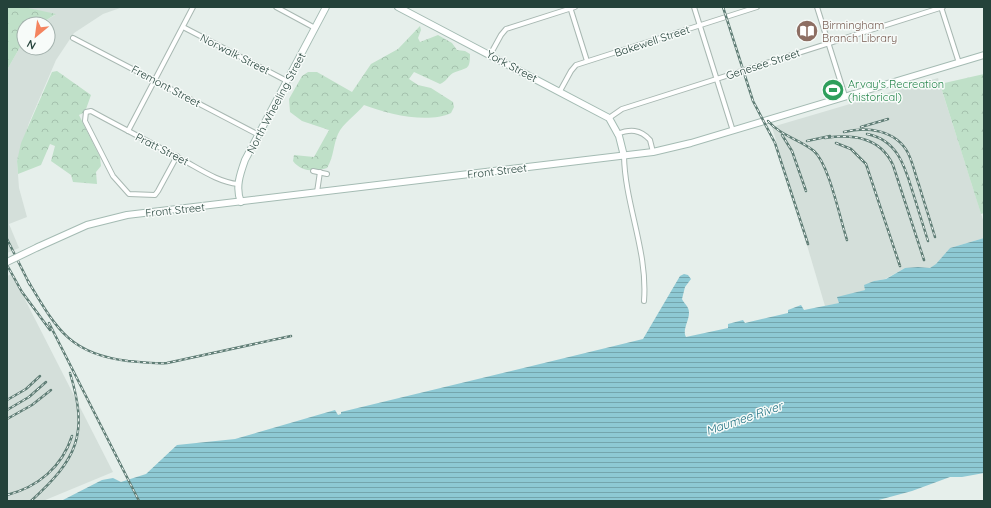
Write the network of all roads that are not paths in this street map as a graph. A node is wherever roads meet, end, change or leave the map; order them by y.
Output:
1 (193, 7) edge
2 (276, 7) edge
3 (326, 7) edge
4 (398, 7) edge
5 (576, 7) edge
6 (694, 7) edge
7 (757, 7) edge
8 (817, 7) edge
9 (941, 7) edge
10 (570, 8) edge
11 (699, 26) junction
12 (183, 27) junction
13 (315, 28) junction
14 (73, 38) dead end
15 (829, 43) junction
16 (490, 55) junction
17 (984, 55) edge
18 (587, 61) junction
19 (959, 63) junction
20 (716, 79) junction
21 (155, 80) junction
22 (287, 81) junction
23 (560, 92) junction
24 (845, 96) junction
25 (609, 118) junction
26 (128, 131) junction
27 (733, 131) junction
28 (617, 134) junction
29 (259, 135) junction
30 (653, 152) junction
31 (177, 156) junction
32 (624, 156) junction
33 (313, 171) dead end
34 (320, 172) junction
35 (327, 174) dead end
36 (238, 184) junction
37 (317, 192) junction
38 (241, 202) junction
39 (7, 262) edge
40 (644, 301) dead end

1 - 12 street
2 - 13 street
3 - 13 street, North Wheeling Street
4 - 16 street, York Street
5 - 10 street
6 - 11 street
7 - 11 street, Bakewell Street
8 - 15 street
9 - 15 street, Genesee Street
9 - 19 street
10 - 16 street
10 - 18 street
11 - 18 street, Bakewell Street
11 - 20 street
12 - 21 street
12 - 22 street, Norwalk Street
13 - 22 street, North Wheeling Street
14 - 21 street, Fremont Street
15 - 20 street, Genesee Street
15 - 24 street
16 - 23 street, York Street
17 - 19 street, Front Street
18 - 23 street, Bakewell Street
19 - 24 street, Front Street
20 - 25 street, Genesee Street
20 - 27 street
21 - 26 street
21 - 29 street, Fremont Street
22 - 29 street, North Wheeling Street
23 - 25 street, York Street
24 - 27 street, Front Street
25 - 28 street
26 - 31 street, Pratt Street
26 - 31 street, Pratt Street
27 - 30 street, Front Street
28 - 30 street
28 - 32 street
29 - 36 street, North Wheeling Street
30 - 32 street, Front Street
31 - 36 street, Pratt Street
32 - 37 street, Front Street
32 - 40 street
33 - 34 street
34 - 35 street
34 - 37 street
36 - 38 street, North Wheeling Street
37 - 38 street, Front Street
38 - 39 street, Front Street, bridge

